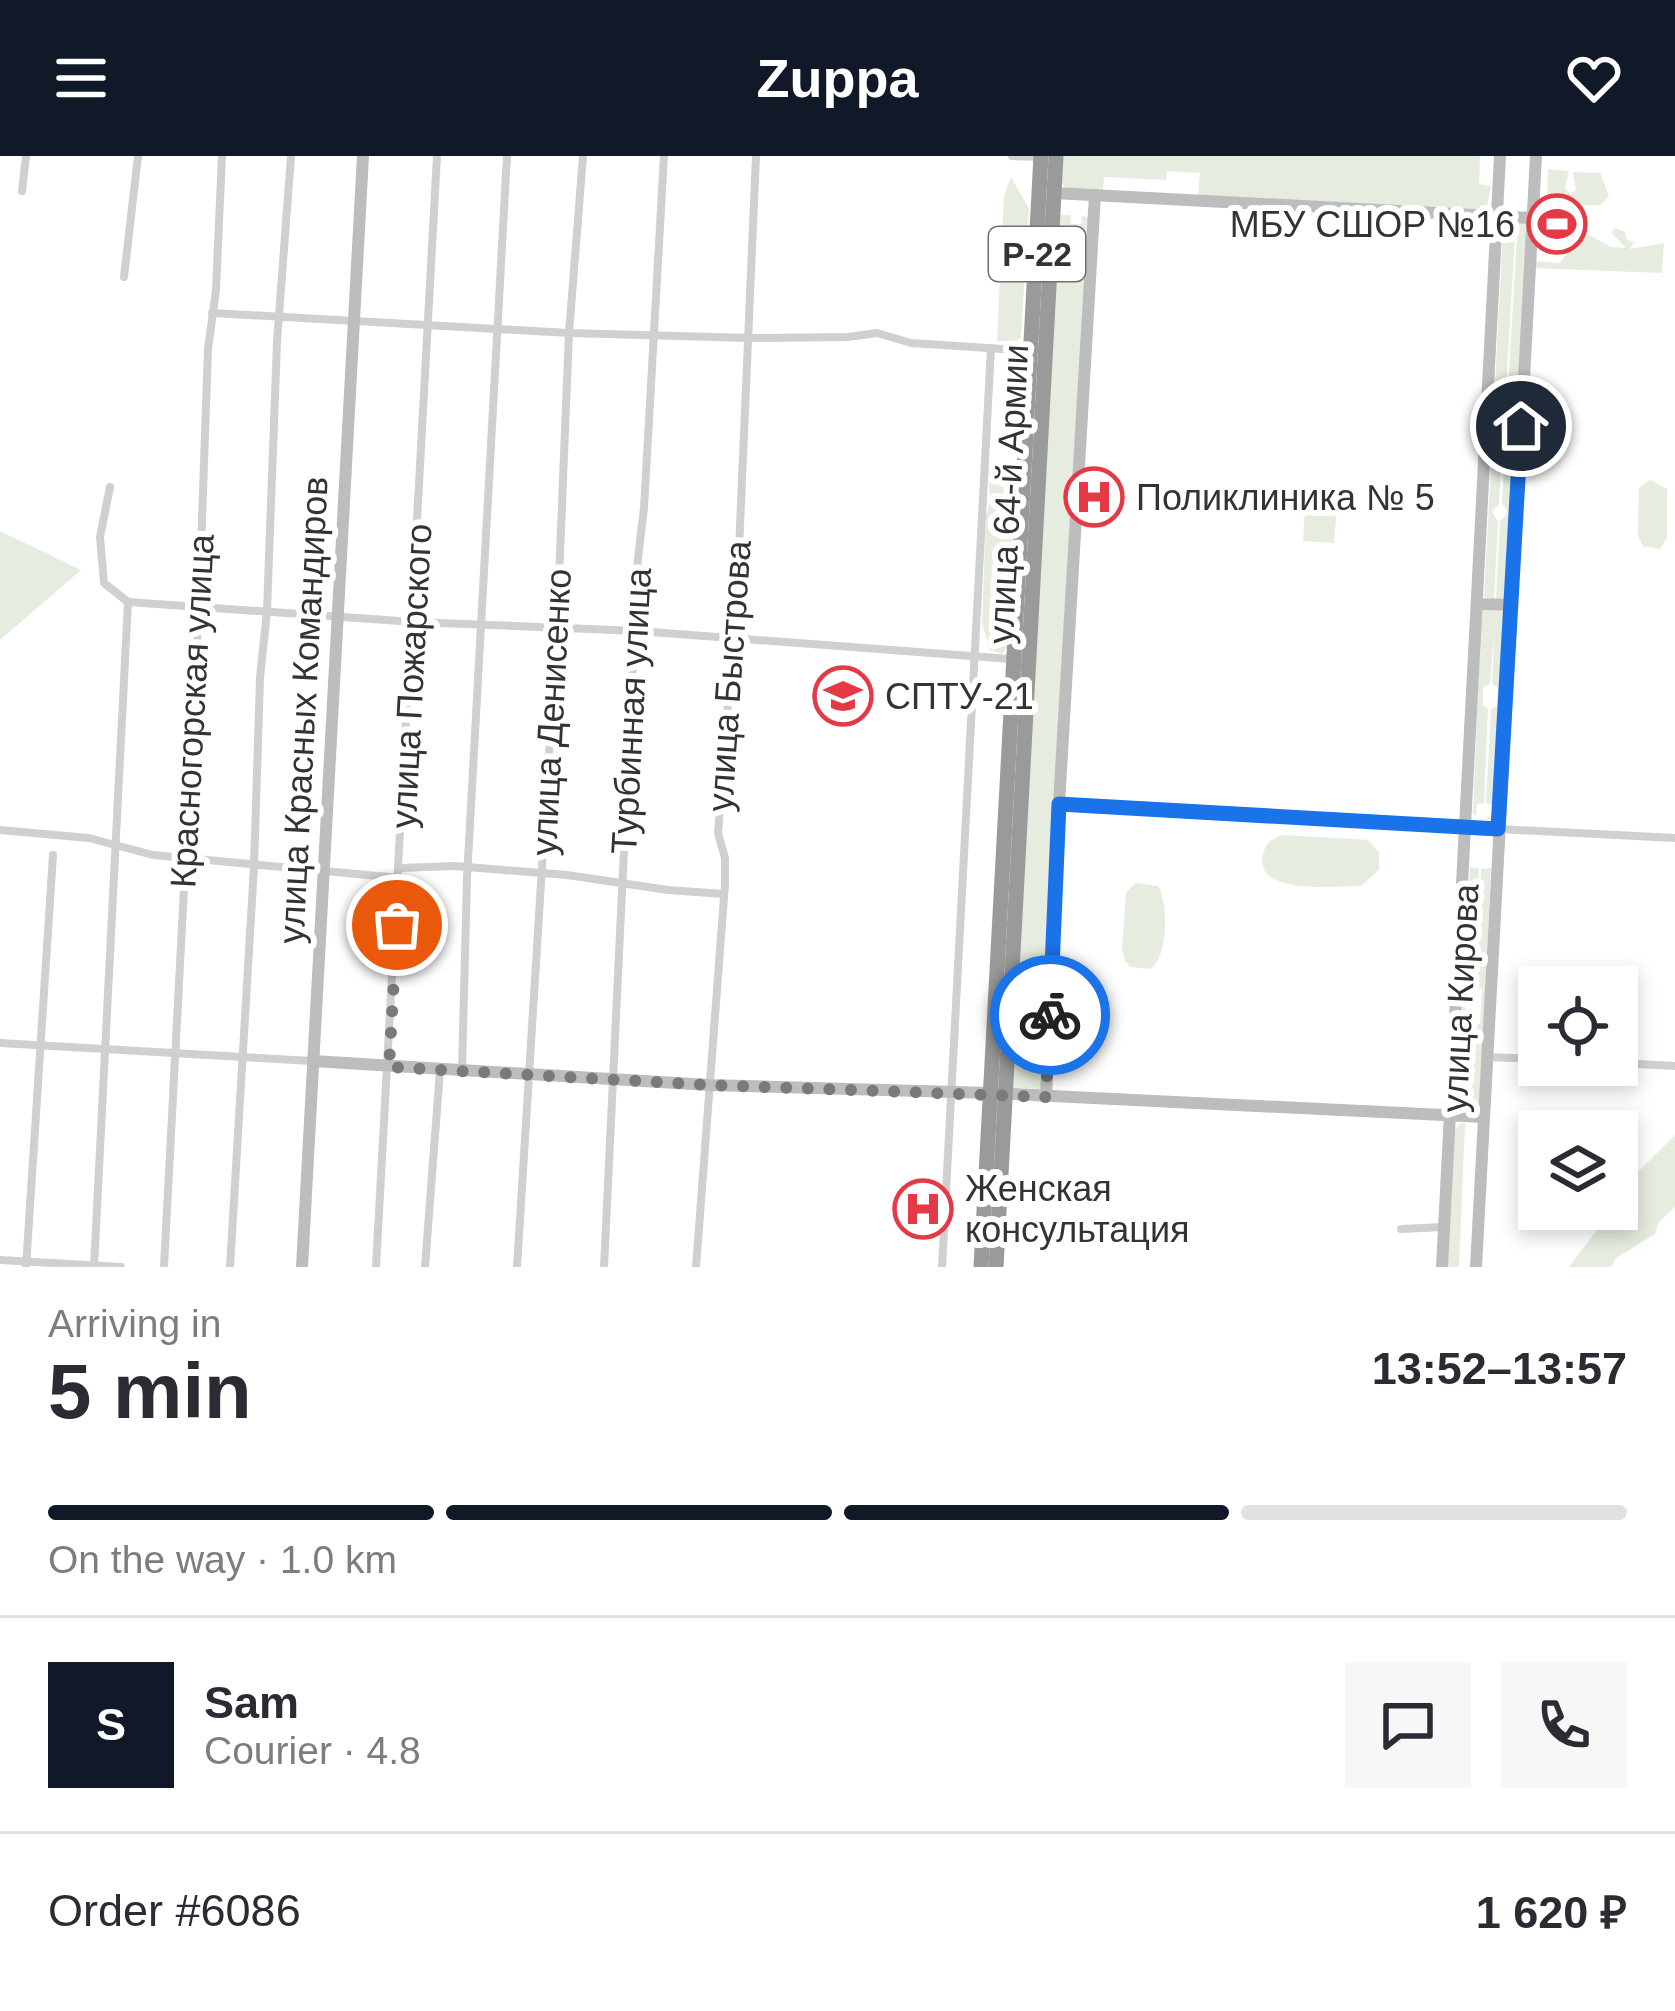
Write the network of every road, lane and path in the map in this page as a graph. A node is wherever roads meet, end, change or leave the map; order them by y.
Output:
1 (26, 156) edge
2 (138, 156) edge
3 (222, 156) edge
4 (291, 156) edge
5 (363, 156) edge
6 (436, 156) edge
7 (507, 156) edge
8 (583, 156) edge
9 (664, 156) edge
10 (756, 156) edge
11 (1012, 156) edge
12 (1041, 156) edge
13 (1056, 156) edge
14 (1500, 156) edge
15 (1536, 156) edge
16 (22, 190) dead end
17 (1054, 194) junction
18 (1095, 195) junction
19 (1498, 215) junction
20 (1532, 218) junction
21 (124, 277) dead end
22 (212, 313) junction
23 (282, 316) junction
24 (355, 321) junction
25 (428, 324) junction
26 (496, 329) junction
27 (569, 333) junction
28 (653, 335) junction
29 (751, 338) junction
30 (991, 348) junction
31 (1040, 352) junction
32 (110, 487) dead end
33 (1031, 499) junction
34 (128, 602) junction
35 (1478, 604) junction
36 (199, 605) junction
37 (1511, 605) junction
38 (267, 610) junction
39 (340, 616) junction
40 (414, 622) junction
41 (481, 623) junction
42 (557, 627) junction
43 (638, 631) junction
44 (733, 638) junction
45 (977, 657) junction
46 (1013, 659) junction
47 (1059, 804) junction
48 (1466, 827) junction
49 (1498, 829) junction
50 (0, 830) edge
51 (1675, 838) edge
52 (115, 843) junction
53 (52, 855) dead end
54 (184, 856) junction
55 (253, 861) junction
56 (468, 869) junction
57 (323, 871) junction
58 (400, 873) junction
59 (541, 874) junction
60 (623, 881) junction
61 (724, 894) junction
62 (0, 1043) edge
63 (38, 1045) junction
64 (104, 1047) junction
65 (175, 1051) junction
66 (241, 1056) junction
67 (1486, 1057) junction
68 (1518, 1058) edge
69 (314, 1061) junction
70 (1638, 1064) edge
71 (1675, 1066) edge
72 (389, 1067) junction
73 (440, 1070) junction
74 (462, 1070) junction
75 (527, 1075) junction
76 (614, 1078) junction
77 (709, 1085) junction
78 (952, 1093) junction
79 (998, 1094) junction
80 (1046, 1097) junction
81 (1449, 1116) junction
82 (1484, 1117) junction
83 (1444, 1227) junction
84 (1401, 1229) dead end
85 (0, 1260) edge
86 (26, 1264) edge
87 (94, 1266) edge
88 (121, 1267) edge
89 (164, 1267) edge
90 (230, 1267) edge
91 (302, 1267) edge
92 (376, 1267) edge
93 (425, 1267) edge
94 (517, 1267) edge
95 (604, 1267) edge
96 (695, 1267) edge
97 (941, 1267) edge
98 (982, 1267) edge
99 (996, 1267) edge
100 (1442, 1267) edge
101 (1476, 1267) edge

1 - 16 street
2 - 21 street
3 - 22 street, Красногорская улица
4 - 23 street
5 - 24 street, улица Красных Командиров
6 - 25 street, улица Пожарского
7 - 26 street
8 - 27 street, улица Денисенко
9 - 28 street, Турбинная улица
10 - 29 street, улица Быстрова
11 - 12 street
12 - 31 highway, улица 64-й Армии / Р-22
13 - 17 highway, улица 64-й Армии / Р-22
14 - 19 street, улица Кирова
15 - 20 street, улица Кирова
17 - 18 street
17 - 31 highway, улица 64-й Армии / Р-22
18 - 19 street
18 - 47 street
19 - 20 street
19 - 35 street, улица Кирова
20 - 37 street, улица Кирова
22 - 23 street
22 - 36 street, Красногорская улица
23 - 24 street
23 - 38 street
24 - 25 street
24 - 39 street, улица Красных Командиров
25 - 26 street
25 - 40 street, улица Пожарского
26 - 27 street
26 - 41 street
27 - 28 street
27 - 42 street, улица Денисенко
28 - 29 street
28 - 43 street, Турбинная улица
29 - 30 street
29 - 44 street, улица Быстрова
30 - 31 street
30 - 45 street, улица 64-й Армии
31 - 33 highway, улица 64-й Армии / Р-22
32 - 34 street
33 - 46 highway, улица 64-й Армии / Р-22
33 - 79 highway, улица 64-й Армии / Р-22
34 - 36 street
34 - 52 street
35 - 37 street
35 - 48 street, улица Кирова
36 - 38 street
36 - 54 street, Красногорская улица
37 - 49 street, улица Кирова
38 - 39 street
38 - 55 street
39 - 40 street
39 - 57 street, улица Красных Командиров
40 - 41 street
40 - 58 street, улица Пожарского
41 - 42 street
41 - 56 street
42 - 43 street
42 - 59 street, улица Денисенко
43 - 44 street
43 - 60 street, Турбинная улица
44 - 45 street
44 - 61 street, улица Быстрова
45 - 46 street
45 - 78 street, улица 64-й Армии
46 - 79 highway, улица 64-й Армии / Р-22
47 - 48 street
47 - 80 street
48 - 49 street
48 - 81 street, улица Кирова
49 - 51 street
49 - 67 street, улица Кирова
50 - 52 street
52 - 54 street
52 - 64 street
53 - 63 street
54 - 55 street
54 - 65 street, Красногорская улица
55 - 57 street
55 - 66 street
56 - 58 street
56 - 59 street
56 - 74 street
57 - 58 street
57 - 69 street, улица Красных Командиров
58 - 72 street, улица Пожарского
59 - 60 street
59 - 75 street, улица Денисенко
60 - 61 street
60 - 76 street, Турбинная улица
61 - 77 street, улица Быстрова
62 - 63 street
63 - 64 street
63 - 86 street
64 - 65 street
64 - 87 street
65 - 66 street
65 - 89 street, Красногорская улица
66 - 69 street
66 - 90 street
67 - 68 street
67 - 82 street, улица Кирова
69 - 72 street
69 - 91 street, улица Красных Командиров
70 - 71 street
72 - 73 street
72 - 92 street, улица Пожарского
73 - 74 street
73 - 93 street
74 - 75 street
75 - 76 street
75 - 94 street, улица Денисенко
76 - 77 street
76 - 95 street, Турбинная улица
77 - 78 street
77 - 96 street, улица Быстрова
78 - 79 street
78 - 97 street, улица 64-й Армии
79 - 80 street
79 - 98 highway, улица 64-й Армии / Р-22
79 - 99 highway, улица 64-й Армии / Р-22
80 - 81 street
81 - 82 street
81 - 83 street, улица Кирова
82 - 101 street, улица Кирова
83 - 84 street
83 - 100 street, улица Кирова
85 - 86 street
86 - 87 street
87 - 88 street

